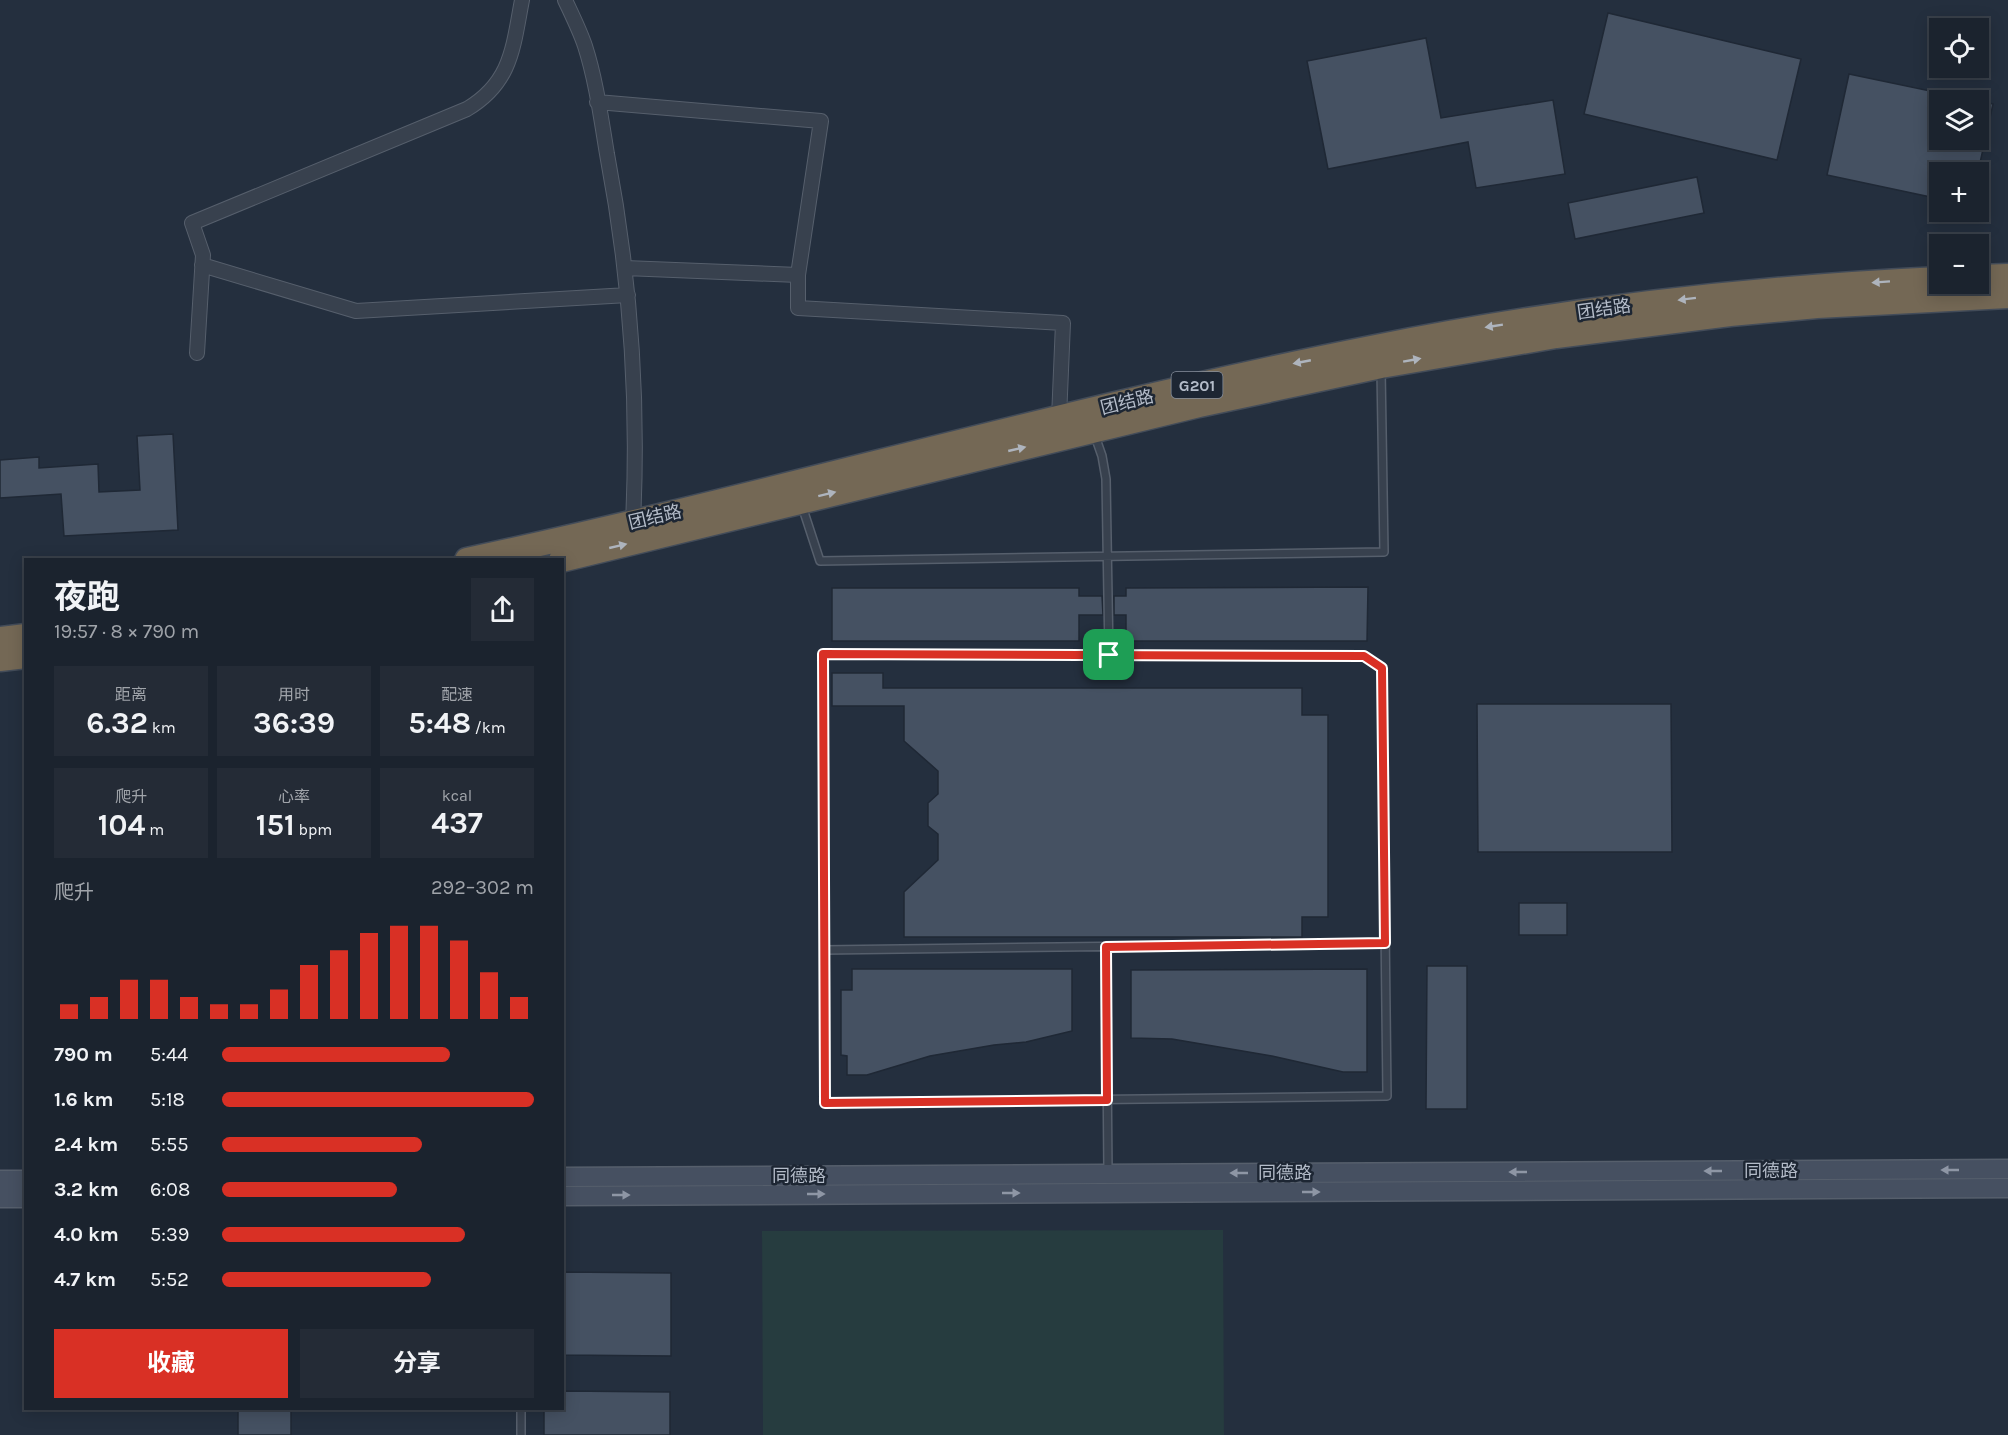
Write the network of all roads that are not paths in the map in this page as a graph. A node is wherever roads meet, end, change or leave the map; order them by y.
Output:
1 (522, 0) edge
2 (565, 0) edge
3 (597, 102) junction
4 (202, 265) junction
5 (625, 268) junction
6 (798, 275) junction
7 (2008, 276) edge
8 (1989, 277) edge
9 (1929, 280) edge
10 (628, 295) junction
11 (2008, 296) edge
12 (197, 353) dead end
13 (1381, 366) junction
14 (1059, 418) junction
15 (1093, 431) junction
16 (801, 501) junction
17 (633, 522) junction
18 (1108, 556) junction
19 (476, 558) edge
20 (564, 559) edge
21 (24, 636) edge
22 (0, 639) edge
23 (1109, 655) junction
24 (24, 656) edge
25 (0, 659) edge
26 (1385, 943) junction
27 (1106, 947) junction
28 (824, 950) junction
29 (1107, 1100) junction
30 (2008, 1169) edge
31 (1108, 1174) junction
32 (564, 1177) edge
33 (0, 1180) edge
34 (24, 1180) edge
35 (2008, 1188) edge
36 (564, 1196) edge
37 (0, 1198) edge
38 (24, 1198) edge
39 (521, 1410) edge
40 (521, 1435) edge

1 - 4 street
2 - 3 street
3 - 5 street
3 - 6 street
4 - 10 street
4 - 12 street
5 - 6 street
5 - 10 street
6 - 14 street
7 - 8 highway
9 -> 14 highway, 团结路 / G201
10 - 17 street
13 -> 11 highway, 团结路 / G201
13 - 15 highway, 团结路 / G201
13 - 18 lane
14 - 17 highway, 团结路 / G201
16 -> 15 highway, 团结路 / G201
15 - 18 lane
16 - 18 lane
20 -> 16 highway, 团结路 / G201
17 - 19 highway, 团结路 / G201
18 - 23 lane
21 - 22 highway
23 - 26 lane
23 - 28 lane
24 - 25 highway
26 - 27 lane
26 - 29 lane
27 - 28 lane
27 - 29 lane
28 - 29 lane
29 - 31 lane
30 -> 31 main road, 同德路
31 - 32 main road, 同德路
33 - 34 main road
36 -> 35 main road, 同德路
37 - 38 main road
39 - 40 lane

